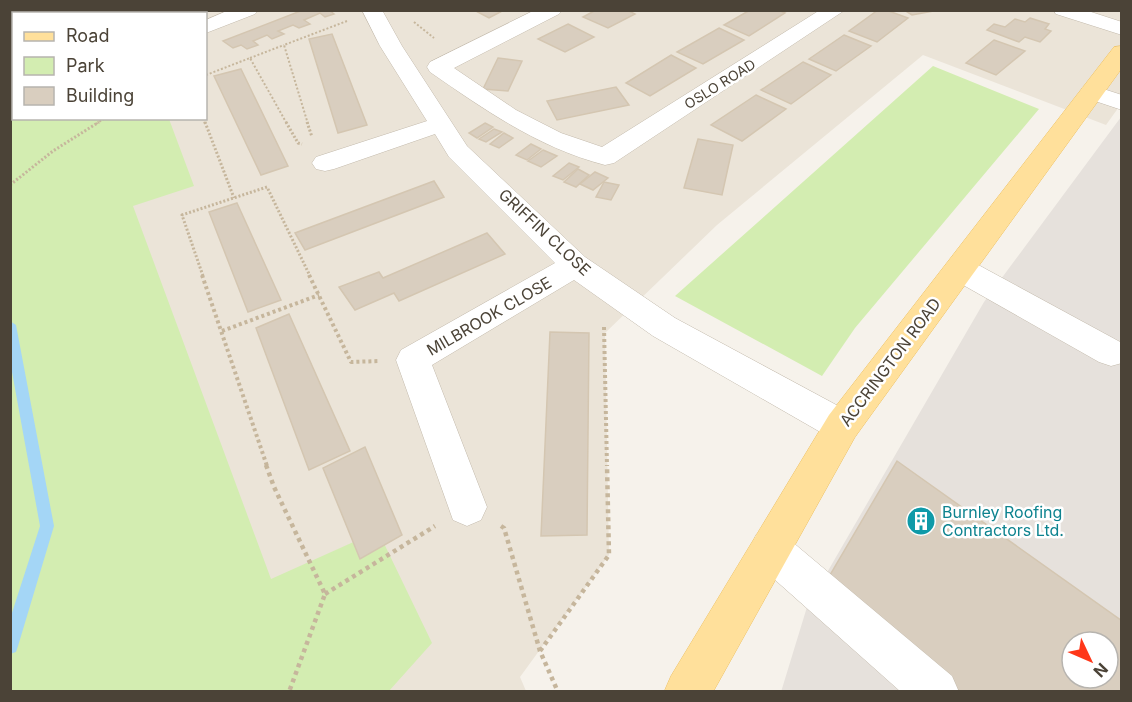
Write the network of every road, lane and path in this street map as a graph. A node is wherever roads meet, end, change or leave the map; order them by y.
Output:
1 (248, 10) edge
2 (552, 10) edge
3 (836, 10) edge
4 (1063, 10) edge
5 (362, 15) edge
6 (408, 17) dead end
7 (207, 27) edge
8 (1122, 28) edge
9 (284, 45) junction
10 (1122, 52) edge
11 (250, 58) junction
12 (448, 62) junction
13 (207, 75) edge
14 (1106, 98) edge
15 (102, 120) edge
16 (204, 120) edge
17 (441, 124) junction
18 (317, 155) junction
19 (10, 185) edge
20 (234, 198) junction
21 (575, 264) junction
22 (960, 269) junction
23 (319, 295) junction
24 (604, 322) dead end
25 (222, 331) junction
26 (1111, 353) dead end
27 (413, 360) junction
28 (842, 426) junction
29 (467, 507) joint
30 (504, 528) dead end
31 (770, 549) junction
32 (325, 594) junction
33 (540, 651) junction
34 (288, 692) edge
35 (558, 692) edge
36 (687, 692) edge
37 (936, 692) edge

1 - 7 street
2 - 12 street
3 - 12 street, OSLO ROAD
4 - 8 street
5 - 9 path
5 - 17 street, GRIFFIN CLOSE
6 - 12 path
9 - 11 path
9 - 18 path
10 - 14 main road, ACCRINGTON ROAD
11 - 13 path
11 - 18 path
14 - 22 main road, ACCRINGTON ROAD
15 - 19 path
16 - 20 path
17 - 18 street
17 - 21 street, GRIFFIN CLOSE
20 - 23 path
20 - 25 path
21 - 27 street, MILBROOK CLOSE
21 - 28 street, GRIFFIN CLOSE
22 - 26 street
22 - 28 main road, ACCRINGTON ROAD
23 - 25 path
23 - 27 path
24 - 33 path
25 - 32 path
27 - 29 street, MILBROOK CLOSE
28 - 31 main road, ACCRINGTON ROAD
29 - 32 path
30 - 33 path
31 - 36 main road, ACCRINGTON ROAD
31 - 37 street
32 - 34 path
33 - 35 path

